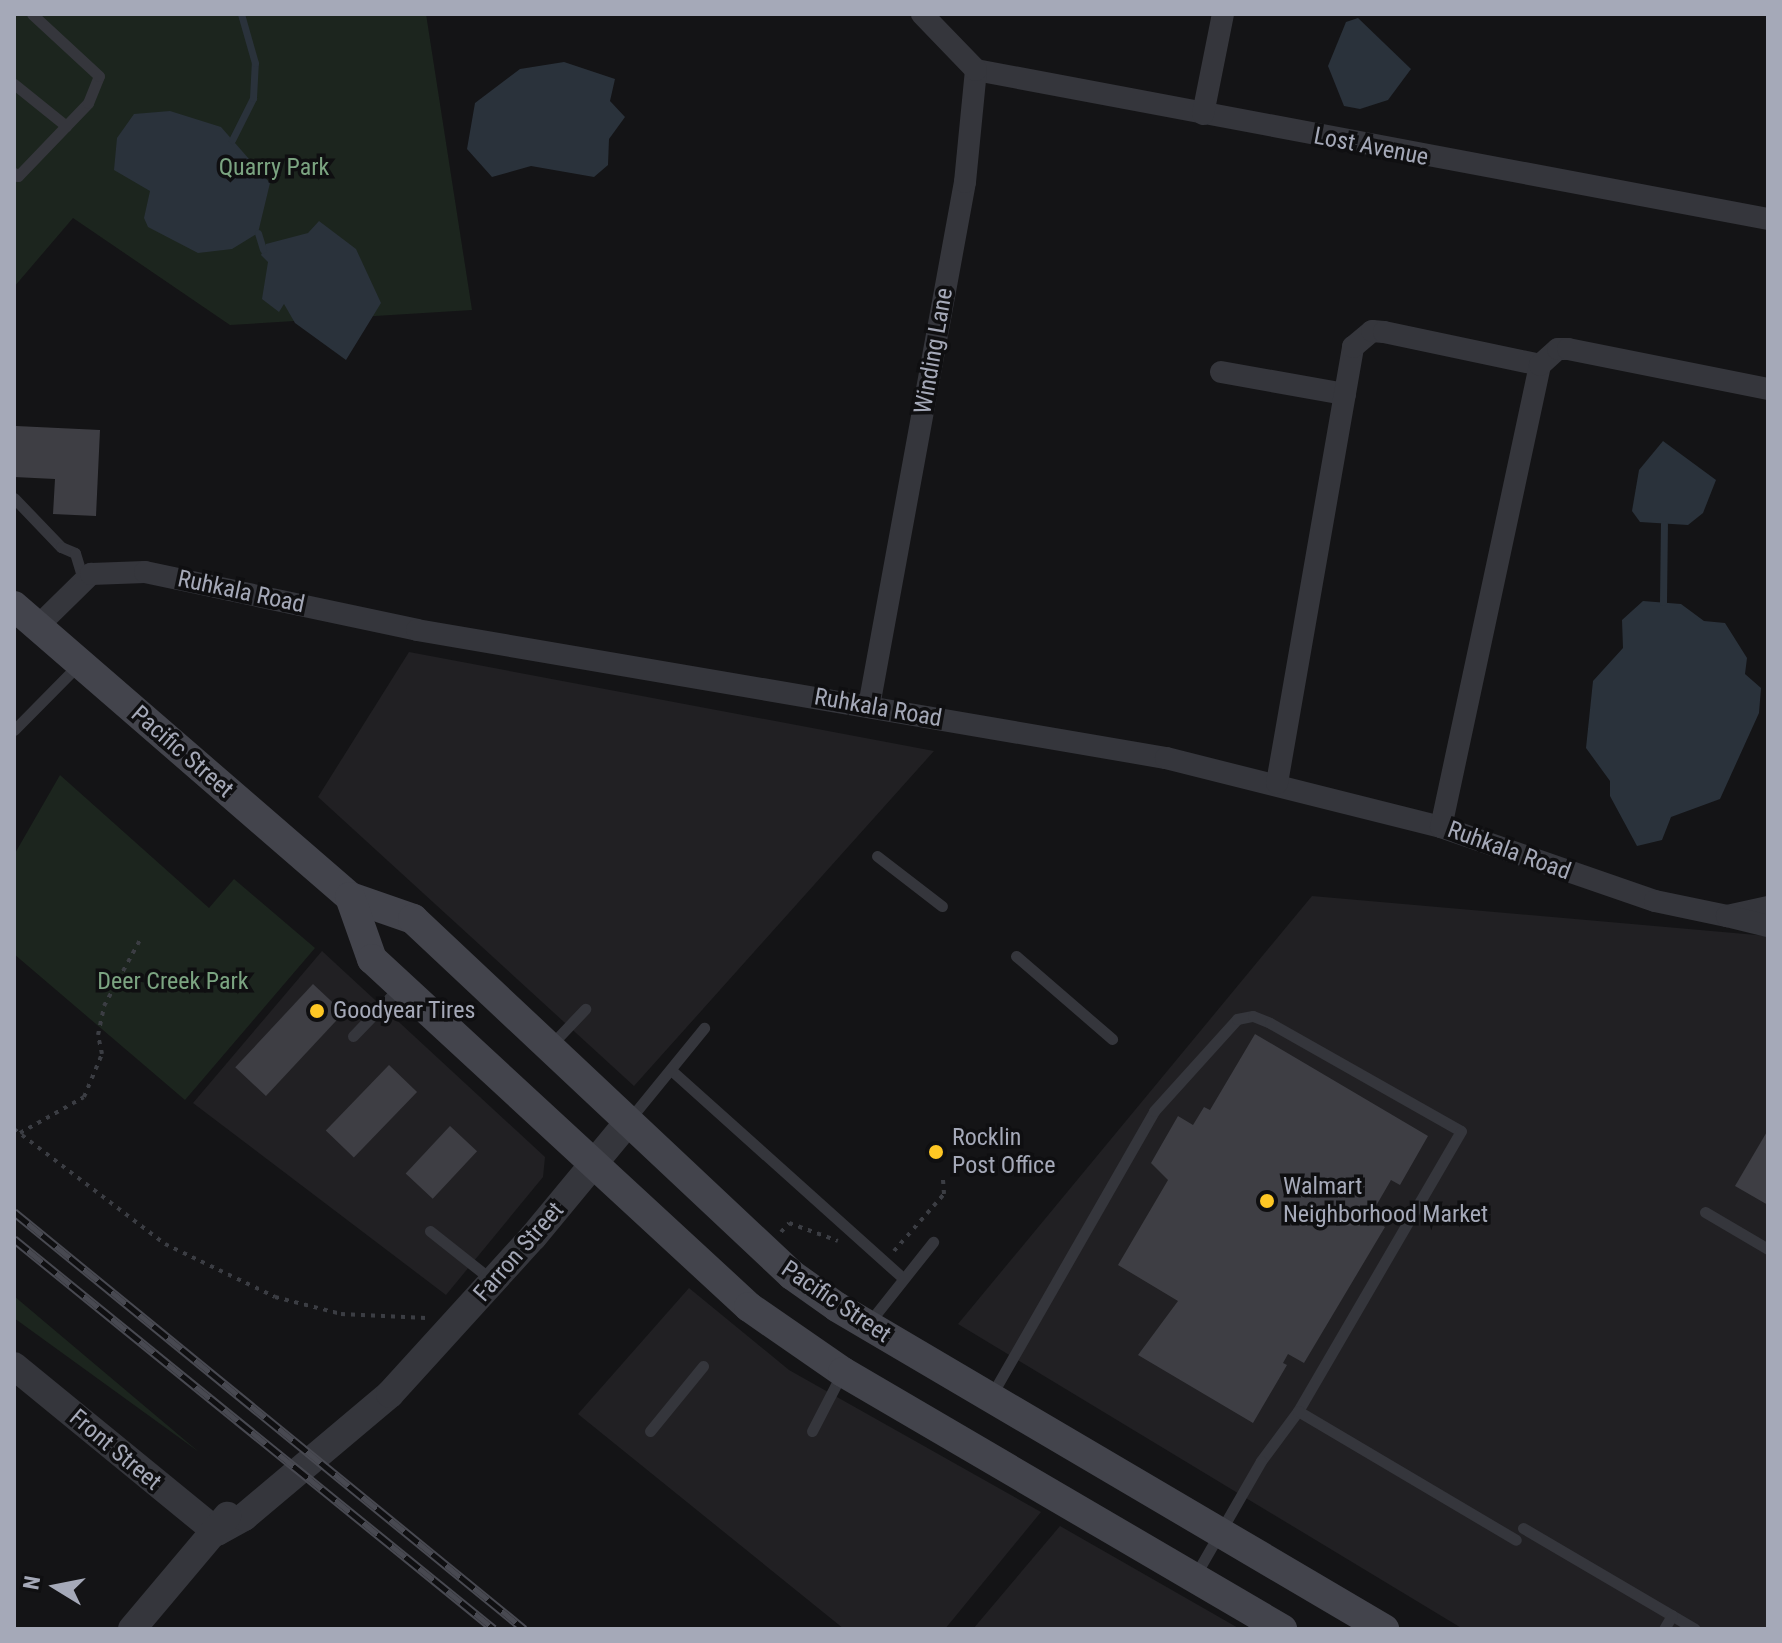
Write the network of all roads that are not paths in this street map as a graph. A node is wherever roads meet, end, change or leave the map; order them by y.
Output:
1 (32, 14) edge
2 (922, 14) edge
3 (1223, 14) edge
4 (976, 70) junction
5 (14, 84) edge
6 (1203, 114) junction
7 (66, 126) junction
8 (14, 173) edge
9 (1768, 219) edge
10 (1540, 365) junction
11 (1221, 372) dead end
12 (1768, 389) edge
13 (1345, 394) junction
14 (14, 498) edge
15 (83, 579) junction
16 (14, 606) edge
17 (37, 627) junction
18 (79, 663) junction
19 (869, 706) junction
20 (14, 730) edge
21 (1277, 783) junction
22 (1441, 827) junction
23 (877, 856) dead end
24 (350, 897) junction
25 (942, 906) dead end
26 (1768, 907) edge
27 (1727, 916) junction
28 (1768, 926) edge
29 (1016, 956) dead end
30 (401, 986) junction
31 (585, 1009) dead end
32 (704, 1028) dead end
33 (353, 1036) dead end
34 (1112, 1039) dead end
35 (548, 1048) junction
36 (671, 1070) junction
37 (628, 1122) junction
38 (592, 1165) junction
39 (1705, 1212) dead end
40 (430, 1231) dead end
41 (933, 1242) dead end
42 (1768, 1249) edge
43 (902, 1277) junction
44 (494, 1282) junction
45 (867, 1324) junction
46 (14, 1366) edge
47 (703, 1366) dead end
48 (843, 1372) junction
49 (990, 1398) junction
50 (1298, 1411) junction
51 (650, 1431) dead end
52 (812, 1431) dead end
53 (1523, 1528) dead end
54 (217, 1532) junction
55 (1217, 1533) junction
56 (1516, 1540) dead end
57 (1193, 1578) junction
58 (1672, 1615) junction
59 (1693, 1628) edge
60 (132, 1629) edge
61 (1282, 1629) edge
62 (1384, 1629) edge
63 (1664, 1629) edge

1 - 7 lane
2 - 4 street
3 - 6 street
4 - 6 street, Lost Avenue
4 - 19 street, Winding Lane
5 - 7 lane
6 - 9 street, Lost Avenue
7 - 8 lane
10 - 12 street
10 - 13 street
10 - 22 street
11 - 13 street
13 - 21 street
14 - 15 lane
15 - 17 street
15 - 19 street, Ruhkala Road
16 - 17 main road, Pacific Street
17 - 18 main road, Pacific Street
18 - 20 lane
18 - 24 main road, Pacific Street
19 - 21 street, Ruhkala Road
21 - 22 street, Ruhkala Road
22 - 27 street, Ruhkala Road
23 - 25 lane
24 - 30 main road, Pacific Street
24 - 35 main road, Pacific Street
26 - 27 street, Ruhkala Road
27 - 28 street, Ruhkala Road
29 - 34 lane
30 - 33 lane
30 - 38 main road, Pacific Street
31 - 35 lane
32 - 36 lane
35 - 37 main road, Pacific Street
36 - 37 lane
36 - 43 lane
37 - 38 street, Farron Street
37 - 45 main road, Pacific Street
38 - 44 street, Farron Street
38 - 48 main road, Pacific Street
39 - 42 lane
40 - 44 lane
41 - 43 lane
43 - 45 lane
44 - 54 street, Farron Street
45 - 49 main road, Pacific Street
46 - 54 street, Front Street
47 - 51 lane
48 - 52 lane
48 - 57 main road, Pacific Street
49 - 50 lane
49 - 55 main road, Pacific Street
50 - 55 lane
50 - 56 lane
53 - 58 lane
54 - 60 street, Farron Street
55 - 57 lane
55 - 62 main road, Pacific Street
57 - 61 main road, Pacific Street
58 - 59 lane
58 - 63 lane

